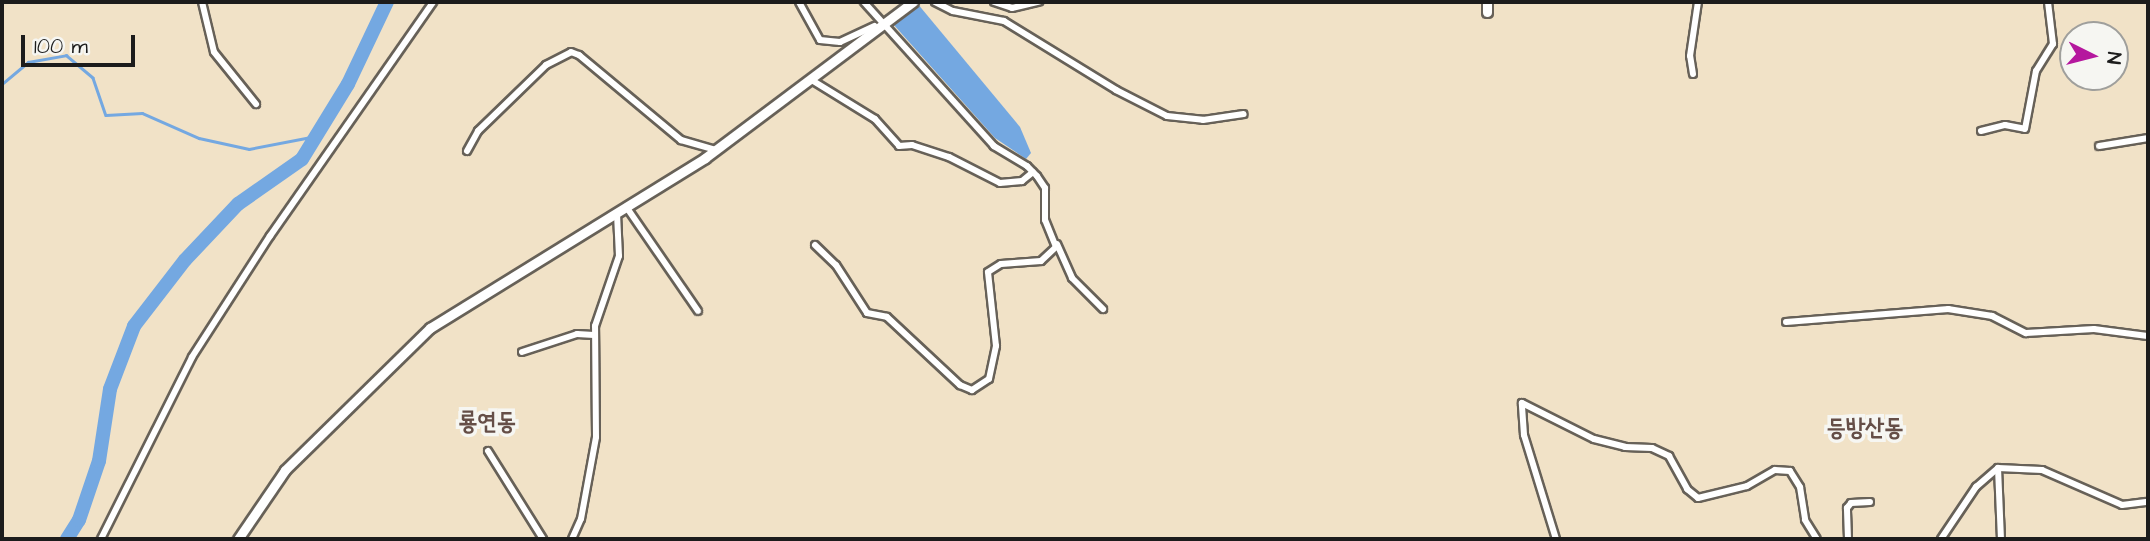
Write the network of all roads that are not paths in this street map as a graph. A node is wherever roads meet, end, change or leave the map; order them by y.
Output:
1 (202, 2) edge
2 (433, 2) edge
3 (799, 2) edge
4 (864, 2) edge
5 (913, 2) edge
6 (935, 2) edge
7 (993, 2) edge
8 (1038, 2) edge
9 (1698, 2) edge
10 (2048, 2) edge
11 (1012, 8) junction
12 (1004, 21) junction
13 (883, 25) junction
14 (1693, 74) dead end
15 (810, 79) junction
16 (256, 104) dead end
17 (1244, 114) dead end
18 (1981, 131) dead end
19 (2148, 138) edge
20 (2099, 146) dead end
21 (715, 150) junction
22 (467, 151) dead end
23 (1033, 172) junction
24 (627, 208) junction
25 (617, 214) junction
26 (1056, 242) junction
27 (815, 245) dead end
28 (1102, 309) dead end
29 (698, 311) dead end
30 (1786, 321) dead end
31 (594, 335) junction
32 (2148, 336) edge
33 (522, 352) dead end
34 (488, 451) dead end
35 (1998, 468) junction
36 (1870, 502) dead end
37 (2148, 502) edge
38 (101, 539) edge
39 (238, 539) edge
40 (543, 539) edge
41 (572, 539) edge
42 (1556, 539) edge
43 (1817, 539) edge
44 (1848, 539) edge
45 (1941, 539) edge
46 (2001, 539) edge

1 - 16 street
2 - 38 street
3 - 13 street
4 - 13 street
5 - 13 main road
6 - 12 street
7 - 11 street
8 - 11 street
9 - 14 street
10 - 18 street
11 - 12 street
12 - 17 street
13 - 15 main road
13 - 23 street
15 - 21 main road
15 - 23 street
19 - 20 street
21 - 22 street
21 - 24 main road
23 - 26 street
24 - 25 main road
24 - 29 street
25 - 31 street
25 - 39 main road
26 - 27 street
26 - 28 street
30 - 32 street
31 - 33 street
31 - 41 street
34 - 40 street
35 - 37 street
35 - 45 street
35 - 46 street
36 - 44 street
42 - 43 street

